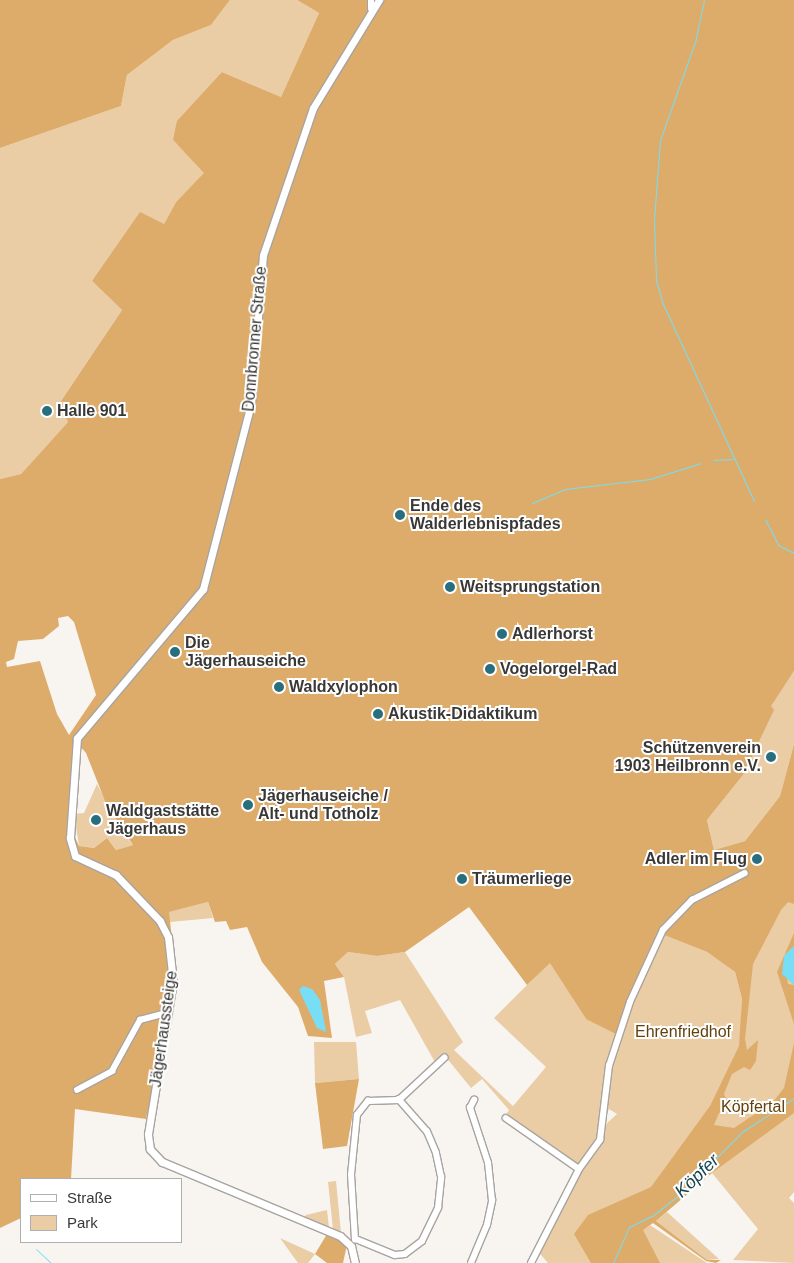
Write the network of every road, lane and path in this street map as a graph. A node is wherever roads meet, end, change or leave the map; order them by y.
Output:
1 (371, 0) edge
2 (379, 0) edge
3 (371, 8) junction
4 (76, 742) joint
5 (745, 873) dead end
6 (169, 1012) junction
7 (444, 1058) dead end
8 (77, 1090) dead end
9 (400, 1100) junction
10 (474, 1100) dead end
11 (506, 1118) dead end
12 (579, 1169) junction
13 (356, 1239) junction
14 (351, 1246) junction
15 (355, 1263) edge
16 (471, 1263) edge
17 (531, 1263) edge

1 - 3 street
2 - 3 street, Donnbronner Straße
3 - 4 street, Donnbronner Straße
4 - 6 street, Jägerhaussteige
5 - 12 street
6 - 8 street
6 - 14 street, Jägerhaussteige
7 - 9 street
9 - 13 street
9 - 13 street
10 - 16 street
11 - 12 street
12 - 17 street
13 - 14 street
14 - 15 street

